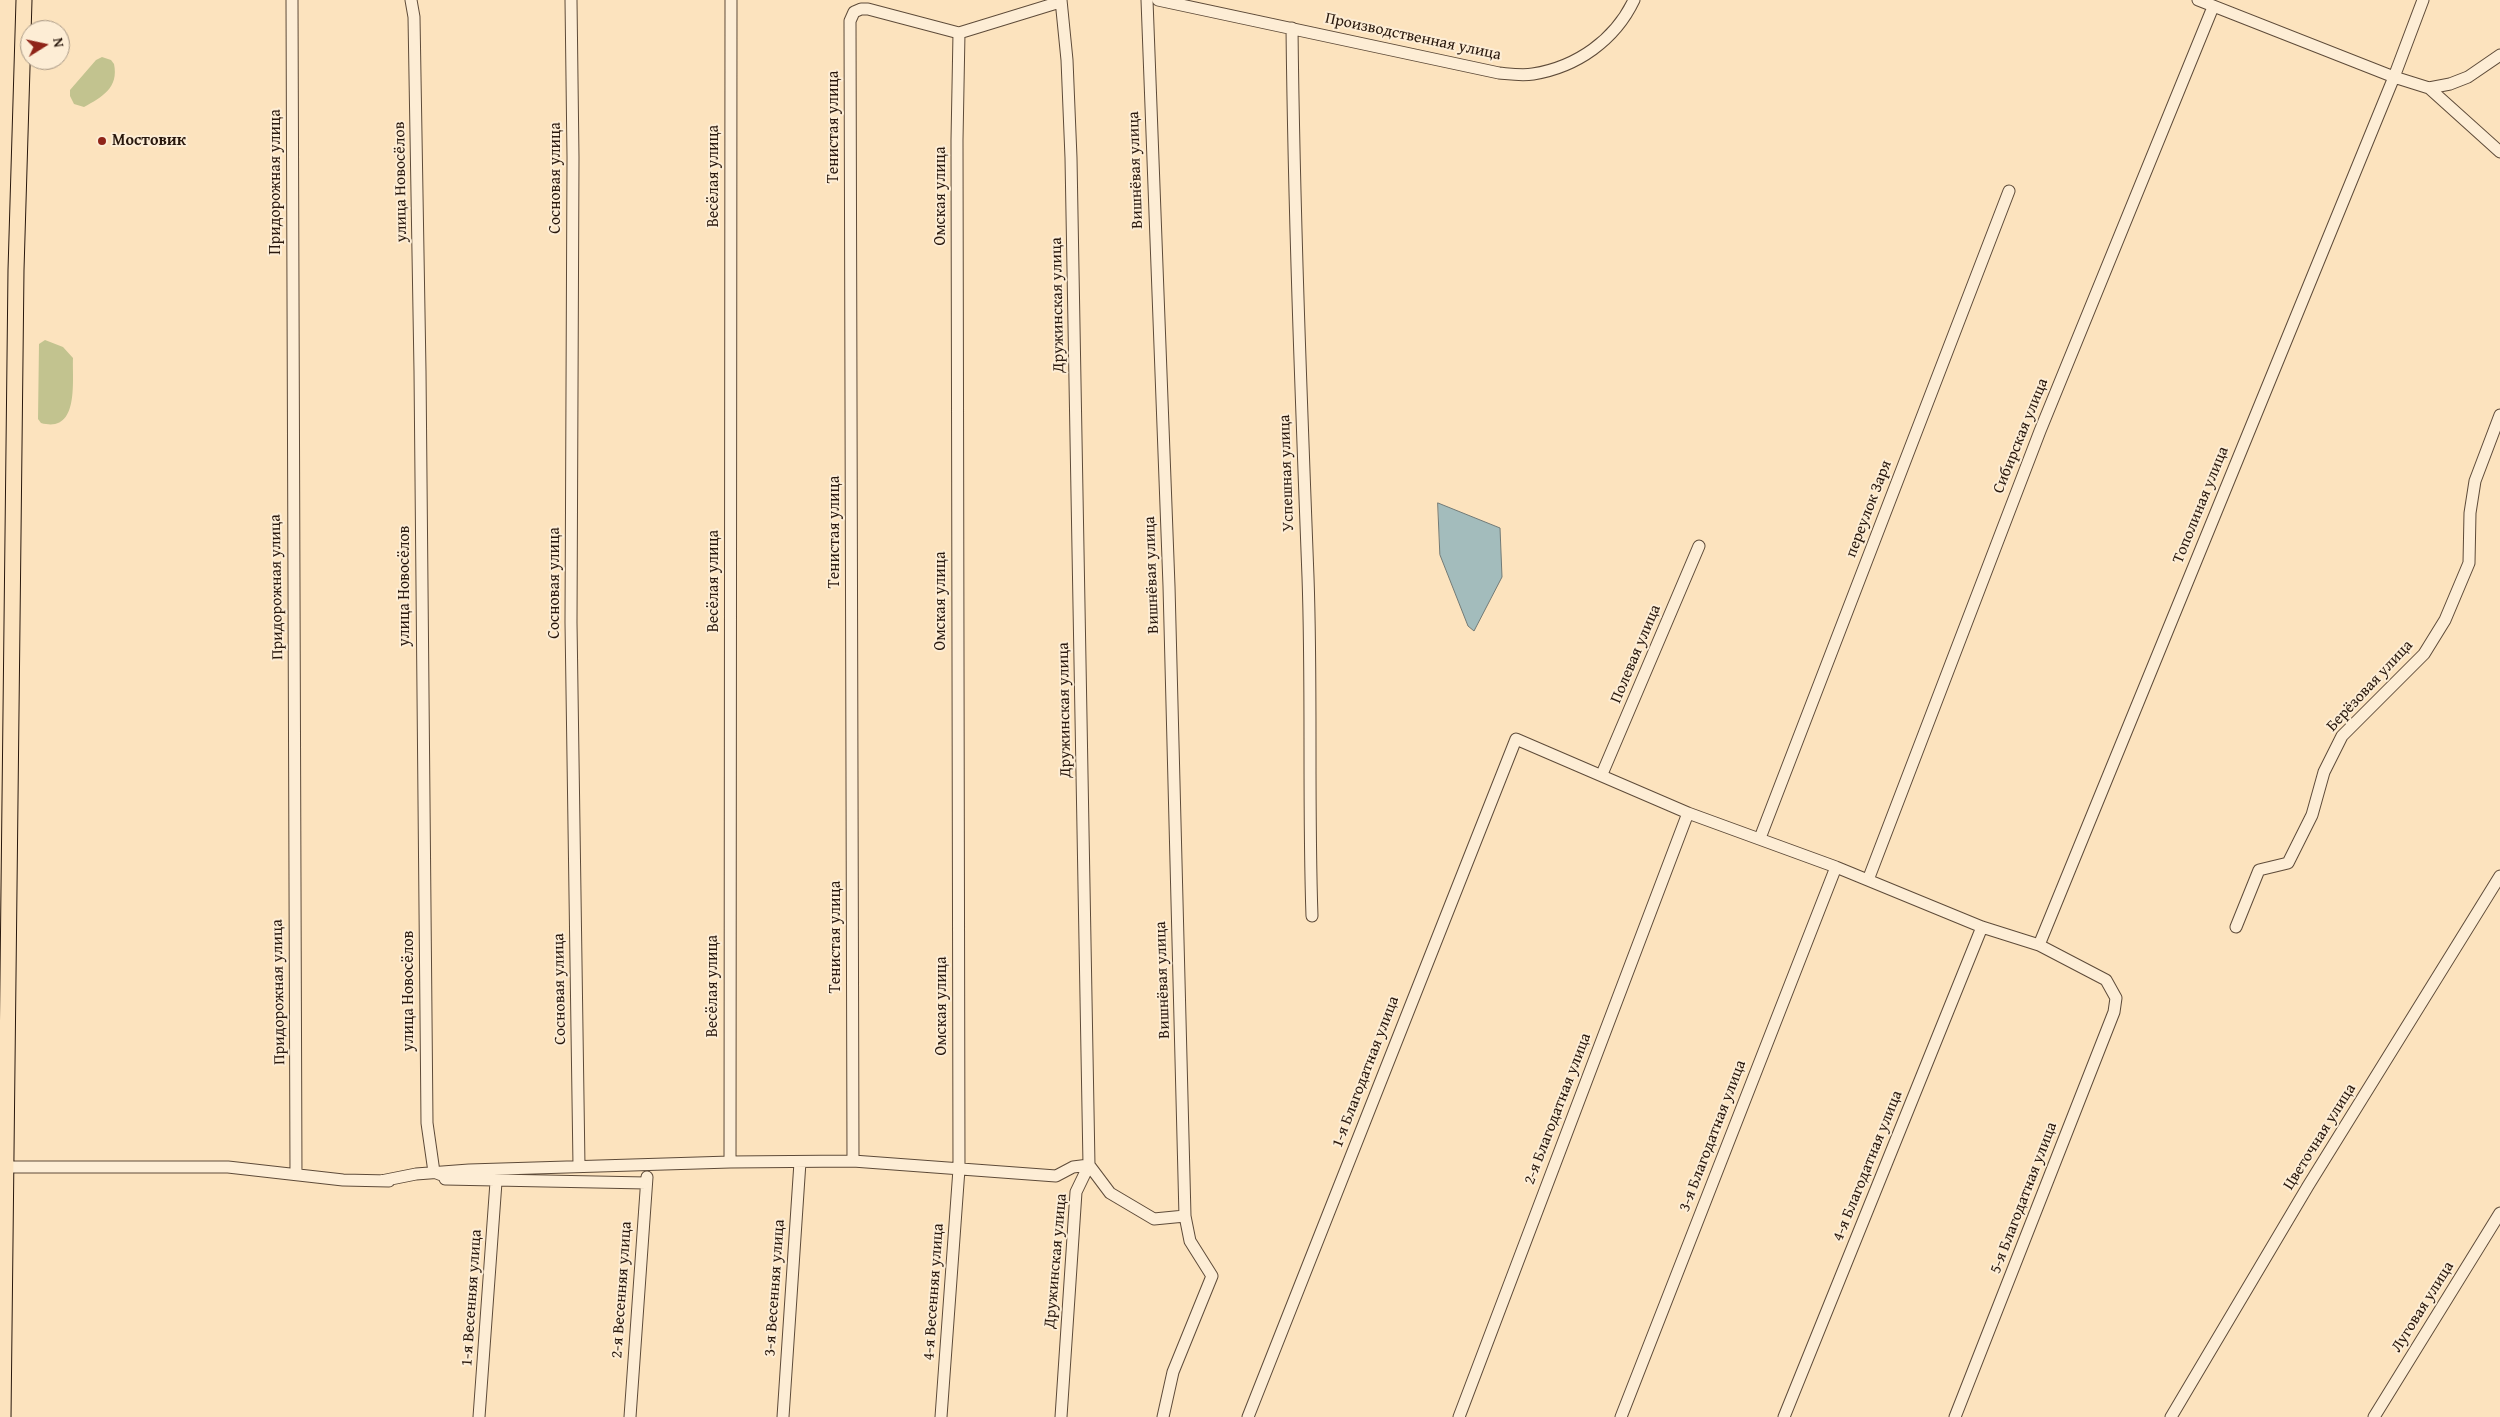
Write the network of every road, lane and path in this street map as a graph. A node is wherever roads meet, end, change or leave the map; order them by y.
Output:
1 (24, 0) edge
2 (292, 0) edge
3 (411, 0) edge
4 (571, 0) edge
5 (730, 0) edge
6 (1147, 0) edge
7 (1158, 0) edge
8 (1634, 0) edge
9 (2198, 0) edge
10 (2423, 0) edge
11 (1060, 1) edge
12 (2213, 7) junction
13 (1292, 28) junction
14 (959, 33) junction
15 (2500, 55) edge
16 (2394, 77) junction
17 (2429, 88) junction
18 (2500, 152) edge
19 (2009, 191) dead end
20 (2500, 415) edge
21 (1699, 546) dead end
22 (1602, 774) junction
23 (1688, 813) junction
24 (1760, 838) junction
25 (1836, 867) junction
26 (2500, 876) edge
27 (1868, 880) junction
28 (1312, 916) dead end
29 (1982, 927) junction
30 (2236, 927) dead end
31 (2039, 945) junction
32 (730, 1162) junction
33 (800, 1162) junction
34 (853, 1162) junction
35 (1089, 1165) junction
36 (579, 1166) junction
37 (647, 1166) junction
38 (6, 1167) junction
39 (959, 1169) junction
40 (434, 1172) junction
41 (296, 1174) junction
42 (452, 1179) junction
43 (381, 1182) junction
44 (496, 1182) junction
45 (646, 1183) junction
46 (2500, 1213) edge
47 (1185, 1216) junction
48 (3, 1417) edge
49 (480, 1417) edge
50 (630, 1417) edge
51 (783, 1417) edge
52 (941, 1417) edge
53 (1061, 1417) edge
54 (1163, 1417) edge
55 (1248, 1417) edge
56 (1459, 1417) edge
57 (1621, 1417) edge
58 (1784, 1417) edge
59 (1955, 1417) edge
60 (2171, 1417) edge
61 (2374, 1417) edge

1 - 38 main road
2 - 41 street, Придорожная улица
3 - 40 street, улица Новосёлов
4 - 36 street, Сосновая улица
5 - 32 street, Весёлая улица
6 - 47 street, Вишнёвая улица
7 - 13 street, Производственная улица
8 - 13 street, Производственная улица
9 - 12 street
10 - 16 street, Тополиная улица
11 - 14 street
11 - 35 street, Дружинская улица
12 - 16 street
12 - 27 street, Сибирская улица
13 - 28 street, Успешная улица
14 - 34 street, Тенистая улица
14 - 39 street, Омская улица
15 - 17 street
16 - 17 street
16 - 31 street, Тополиная улица
17 - 18 street
19 - 24 street, переулок Заря
20 - 30 street, Берёзовая улица
21 - 22 street, Полевая улица
22 - 23 street
22 - 55 street, 1-я Благодатная улица
23 - 24 street
23 - 56 street, 2-я Благодатная улица
24 - 25 street
25 - 27 street
25 - 57 street, 3-я Благодатная улица
26 - 60 street, Цветочная улица
27 - 29 street
29 - 31 street
29 - 58 street, 4-я Благодатная улица
31 - 59 street, 5-я Благодатная улица
32 - 33 street
32 - 37 street
33 - 34 street
33 - 51 street, 3-я Весенняя улица
34 - 39 street
35 - 39 street
35 - 47 street
35 - 53 street, Дружинская улица
36 - 37 street
36 - 40 street
37 - 45 street, 2-я Весенняя улица
38 - 41 street
38 - 48 main road
39 - 52 street, 4-я Весенняя улица
40 - 42 street
40 - 43 street
41 - 43 street
42 - 43 street
42 - 44 street
44 - 45 street
44 - 49 street, 1-я Весенняя улица
45 - 50 street, 2-я Весенняя улица
46 - 61 street, Луговая улица
47 - 54 street, Вишнёвая улица

